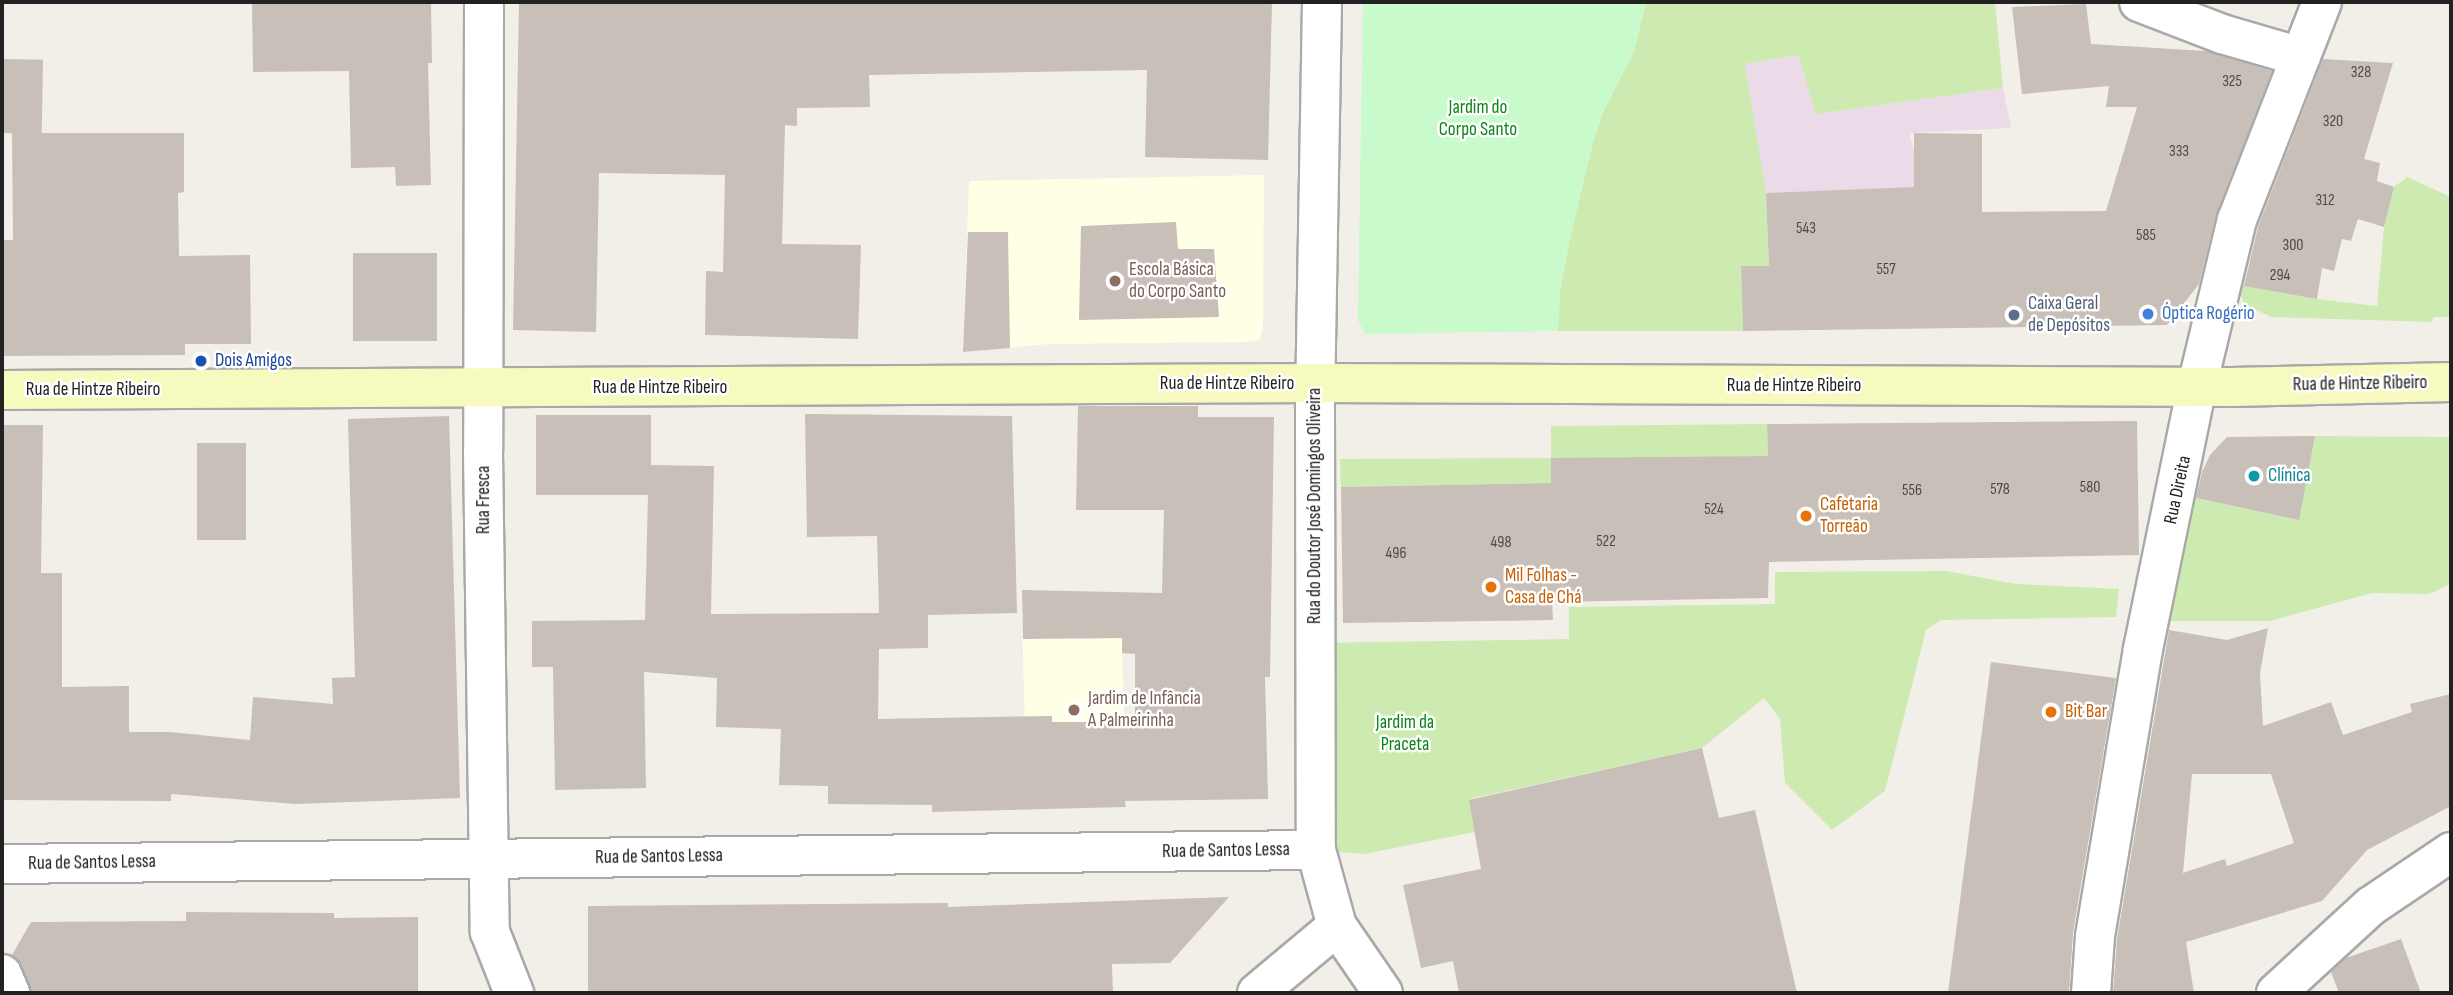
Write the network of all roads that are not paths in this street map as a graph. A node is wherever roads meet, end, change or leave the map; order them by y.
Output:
1 (484, 2) edge
2 (1322, 2) edge
3 (2139, 2) edge
4 (2322, 2) edge
5 (2301, 57) junction
6 (2451, 382) edge
7 (1316, 383) junction
8 (2197, 386) junction
9 (483, 389) junction
10 (2, 390) edge
11 (1316, 850) junction
12 (2451, 852) edge
13 (489, 859) junction
14 (2, 864) edge
15 (1337, 926) junction
16 (2, 974) edge
17 (10, 993) edge
18 (514, 993) edge
19 (1257, 993) edge
20 (1383, 993) edge
21 (2091, 993) edge
22 (2276, 993) edge

1 - 9 street, Rua Fresca
2 - 7 street, Rua do Doutor José Domingos Oliveira
3 - 5 street
4 - 5 street, Rua Direita
5 - 8 street, Rua Direita
6 - 8 street, Rua de Hintze Ribeiro
7 - 8 street, Rua de Hintze Ribeiro
7 - 9 street, Rua de Hintze Ribeiro
7 - 11 street, Rua do Doutor José Domingos Oliveira
8 - 21 street, Rua Direita
9 - 10 street, Rua de Hintze Ribeiro
9 - 13 street, Rua Fresca
11 - 13 street, Rua de Santos Lessa
11 - 15 street, Rua do Doutor José Domingos Oliveira
12 - 22 street
13 - 14 street, Rua de Santos Lessa
13 - 18 street, Rua Fresca
15 - 19 street
15 - 20 street, Rua do Doutor José Domingos Oliveira
16 - 17 street

